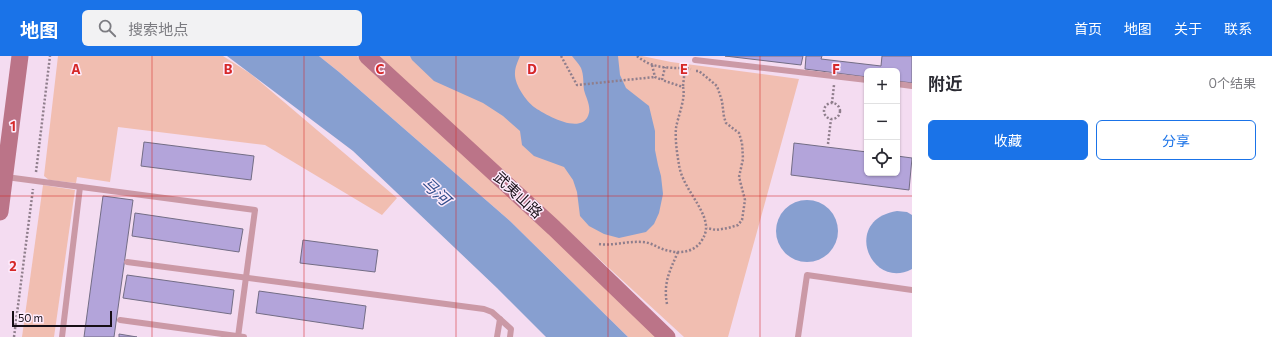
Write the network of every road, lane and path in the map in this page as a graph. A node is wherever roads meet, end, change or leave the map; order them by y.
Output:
1 (20, 56) edge
2 (50, 56) edge
3 (367, 56) edge
4 (560, 56) edge
5 (637, 56) edge
6 (695, 60) joint
7 (652, 64) junction
8 (665, 67) junction
9 (685, 68) junction
10 (655, 77) junction
11 (835, 77) junction
12 (662, 80) junction
13 (864, 80) edge
14 (900, 84) edge
15 (912, 86) edge
16 (683, 87) junction
17 (832, 103) junction
18 (831, 118) junction
19 (828, 144) dead end
20 (4, 177) junction
21 (34, 181) junction
22 (80, 187) junction
23 (0, 212) edge
24 (707, 228) junction
25 (599, 244) dead end
26 (678, 252) junction
27 (127, 262) dead end
28 (246, 278) junction
29 (912, 290) edge
30 (667, 304) dead end
31 (500, 319) junction
32 (120, 320) dead end
33 (14, 337) edge
34 (62, 337) edge
35 (240, 337) edge
36 (498, 337) edge
37 (510, 337) edge
38 (667, 337) edge
39 (798, 337) edge

1 - 20 street
2 - 21 path
3 - 38 street, 武夷山路
4 - 10 path
5 - 7 path
6 - 9 path
6 - 11 lane
7 - 8 path
7 - 10 path
8 - 9 path
8 - 12 path
9 - 16 path
9 - 24 path
10 - 12 path
11 - 13 lane
11 - 17 path
12 - 16 path
14 - 15 lane
16 - 24 path
17 - 18 path
17 - 18 path
18 - 19 path
20 - 21 lane
20 - 23 street
21 - 22 lane
21 - 33 path
22 - 28 lane
22 - 34 lane
24 - 26 path
25 - 26 path
26 - 30 path
27 - 28 lane
28 - 31 lane
28 - 35 lane
29 - 39 lane
31 - 36 lane
31 - 37 lane
32 - 35 lane

